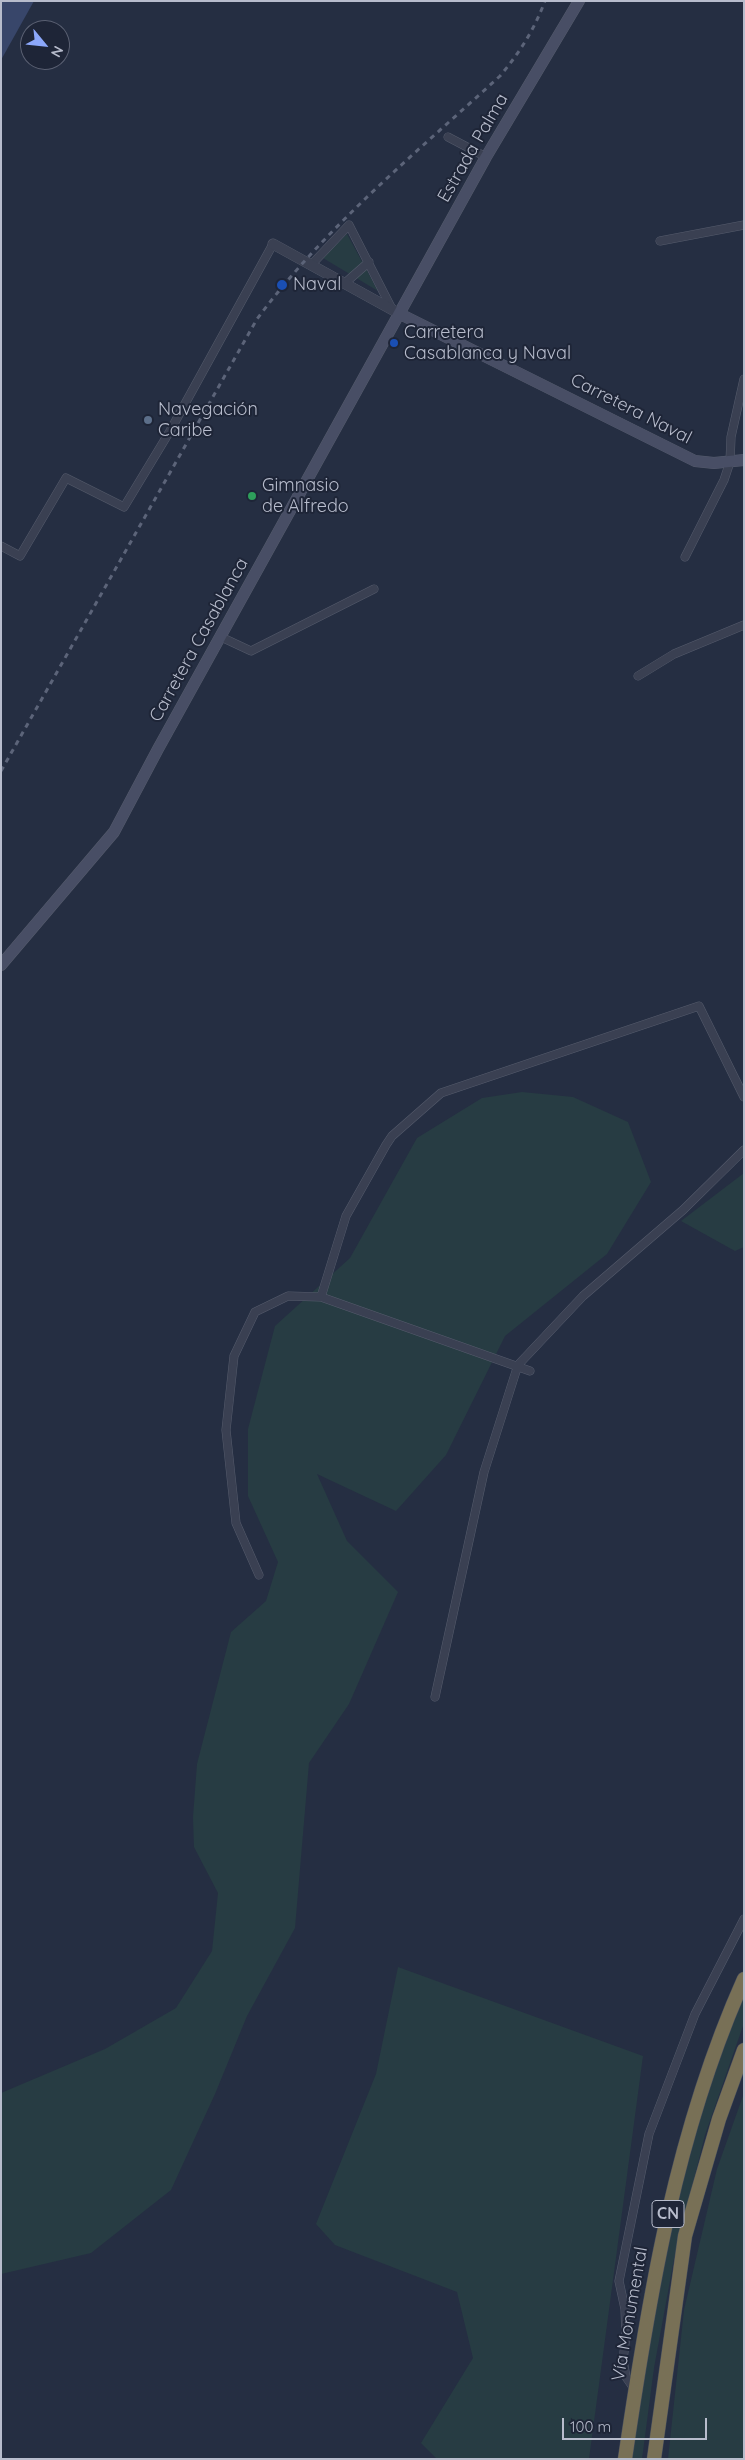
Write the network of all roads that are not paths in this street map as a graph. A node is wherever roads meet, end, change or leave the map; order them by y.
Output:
1 (579, 1) edge
2 (448, 137) dead end
3 (486, 158) junction
4 (744, 225) edge
5 (660, 241) dead end
6 (273, 244) joint
7 (369, 262) junction
8 (312, 264) junction
9 (345, 283) junction
10 (396, 311) junction
11 (744, 379) edge
12 (744, 460) edge
13 (730, 462) junction
14 (1, 546) edge
15 (685, 557) dead end
16 (374, 589) dead end
17 (744, 625) edge
18 (221, 638) junction
19 (638, 676) dead end
20 (1, 965) edge
21 (744, 1097) edge
22 (744, 1150) edge
23 (321, 1298) junction
24 (518, 1365) junction
25 (530, 1371) dead end
26 (259, 1574) dead end
27 (435, 1697) dead end
28 (744, 1919) edge
29 (744, 1979) edge
30 (744, 2050) edge
31 (635, 2390) junction
32 (625, 2459) edge
33 (654, 2459) edge

1 - 3 main road, Estrada Palma
2 - 3 street
3 - 10 main road, Estrada Palma
4 - 5 street
6 - 8 street
6 - 14 street
7 - 8 street
7 - 9 street
7 - 10 street
8 - 9 street
9 - 10 street
10 - 13 main road, Carretera Naval
10 - 18 main road, Carretera Casablanca
11 - 13 street
12 - 13 main road, Carretera Naval
13 - 15 street
16 - 18 street
17 - 19 street
18 - 20 main road, Carretera Casablanca
21 - 23 street
22 - 24 street
23 - 24 street
23 - 26 street
24 - 25 street
24 - 27 street
28 - 31 street
29 - 31 highway, Vía Monumental / CN
30 - 33 highway, CN
31 - 32 highway, Vía Monumental / CN

